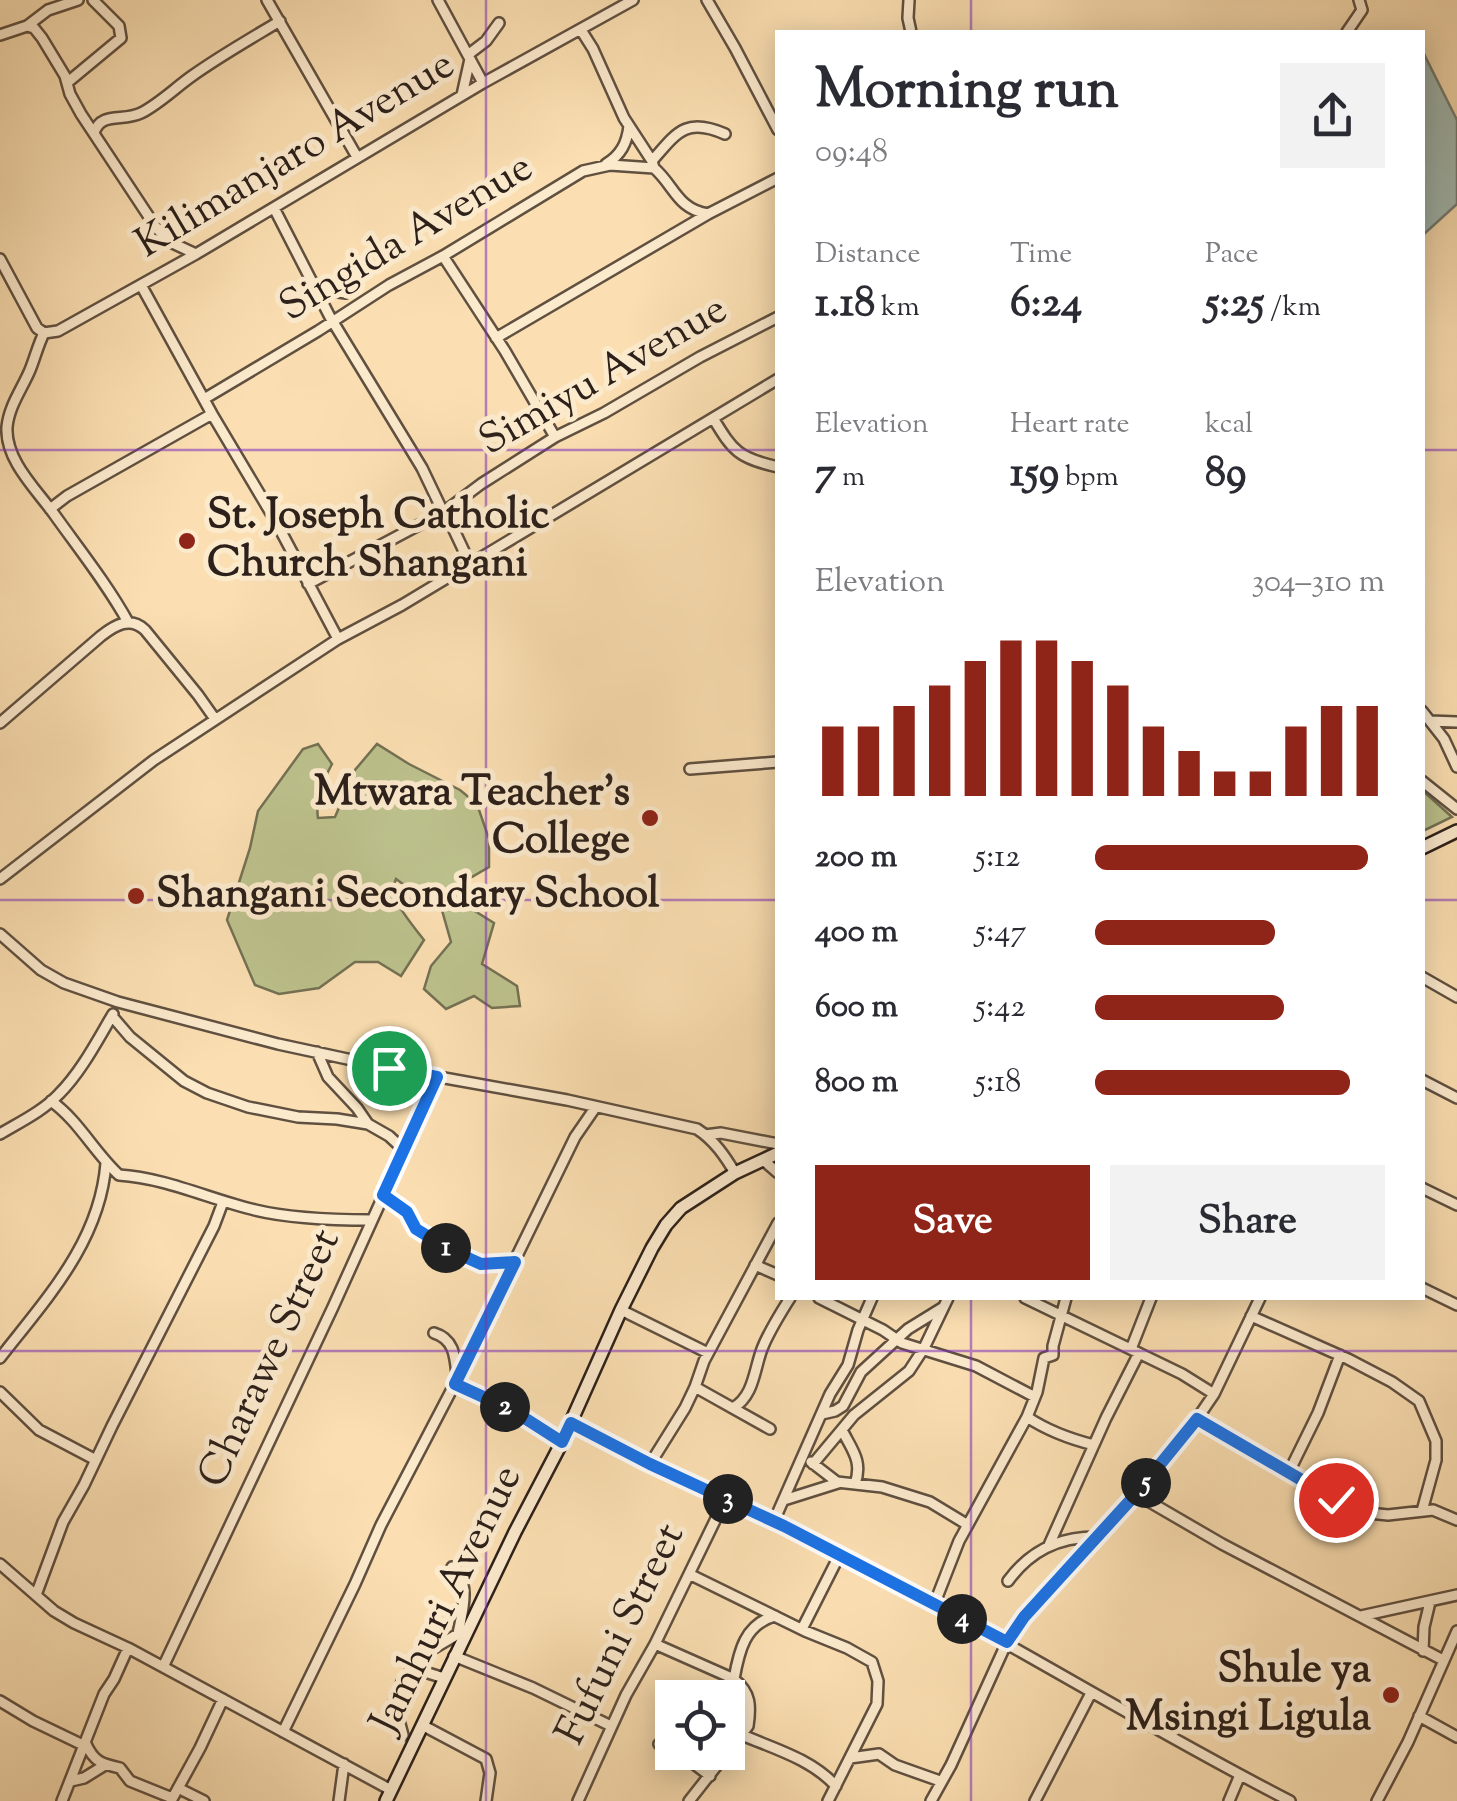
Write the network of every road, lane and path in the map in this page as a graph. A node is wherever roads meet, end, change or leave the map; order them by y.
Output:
1 (78, 0) edge
2 (93, 0) edge
3 (267, 0) edge
4 (438, 0) edge
5 (633, 0) edge
6 (707, 0) edge
7 (909, 0) edge
8 (1360, 0) edge
9 (280, 21) junction
10 (499, 23) dead end
11 (27, 26) junction
12 (580, 30) junction
13 (911, 30) edge
14 (1348, 30) edge
15 (0, 35) edge
16 (470, 56) junction
17 (68, 82) junction
18 (483, 82) junction
19 (462, 95) junction
20 (775, 124) edge
21 (629, 126) junction
22 (94, 133) junction
23 (725, 134) dead end
24 (357, 157) junction
25 (653, 164) junction
26 (603, 166) junction
27 (775, 180) edge
28 (274, 208) junction
29 (708, 214) junction
30 (196, 254) junction
31 (443, 256) junction
32 (0, 259) edge
33 (141, 285) junction
34 (315, 288) junction
35 (346, 294) dead end
36 (775, 318) edge
37 (334, 321) junction
38 (44, 333) junction
39 (496, 338) junction
40 (775, 381) edge
41 (204, 400) junction
42 (212, 414) junction
43 (712, 418) junction
44 (555, 438) junction
45 (0, 440) edge
46 (10, 449) junction
47 (775, 467) edge
48 (50, 509) junction
49 (444, 511) junction
50 (470, 564) junction
51 (308, 584) junction
52 (128, 622) junction
53 (338, 640) junction
54 (1425, 714) edge
55 (215, 719) junction
56 (1430, 720) junction
57 (1457, 722) edge
58 (0, 723) edge
59 (775, 762) edge
60 (1457, 767) edge
61 (690, 769) dead end
62 (1425, 783) edge
63 (1457, 809) edge
64 (1457, 831) edge
65 (1425, 847) edge
66 (0, 879) edge
67 (0, 934) edge
68 (1425, 979) edge
69 (1457, 996) edge
70 (118, 1002) junction
71 (112, 1016) junction
72 (317, 1052) junction
73 (437, 1077) junction
74 (1425, 1082) edge
75 (1457, 1098) edge
76 (51, 1101) junction
77 (595, 1108) junction
78 (368, 1124) junction
79 (0, 1134) edge
80 (706, 1135) junction
81 (775, 1143) edge
82 (404, 1149) junction
83 (775, 1154) edge
84 (763, 1160) junction
85 (106, 1163) junction
86 (775, 1170) edge
87 (735, 1173) junction
88 (1425, 1189) edge
89 (383, 1195) junction
90 (223, 1202) junction
91 (1457, 1205) edge
92 (371, 1220) junction
93 (775, 1229) edge
94 (515, 1262) junction
95 (754, 1265) junction
96 (775, 1274) edge
97 (1425, 1289) edge
98 (789, 1300) edge
99 (823, 1300) edge
100 (871, 1300) edge
101 (947, 1300) edge
102 (1029, 1300) edge
103 (1065, 1300) edge
104 (1149, 1300) edge
105 (1259, 1300) edge
106 (1457, 1305) edge
107 (942, 1308) junction
108 (621, 1310) junction
109 (1061, 1316) junction
110 (1250, 1316) junction
111 (862, 1320) junction
112 (434, 1333) dead end
113 (896, 1340) junction
114 (475, 1344) junction
115 (924, 1348) junction
116 (453, 1350) junction
117 (1135, 1351) junction
118 (708, 1353) junction
119 (1340, 1355) junction
120 (0, 1358) edge
121 (456, 1381) junction
122 (695, 1388) junction
123 (0, 1392) edge
124 (1214, 1394) junction
125 (1035, 1397) junction
126 (733, 1408) junction
127 (822, 1414) junction
128 (1027, 1418) junction
129 (1197, 1419) junction
130 (571, 1423) junction
131 (770, 1429) dead end
132 (842, 1430) junction
133 (562, 1442) junction
134 (1094, 1445) junction
135 (802, 1455) junction
136 (96, 1460) junction
137 (650, 1464) junction
138 (813, 1464) junction
139 (1289, 1472) junction
140 (840, 1482) junction
141 (855, 1484) junction
142 (1136, 1494) junction
143 (726, 1498) junction
144 (784, 1500) junction
145 (1422, 1511) junction
146 (1457, 1520) edge
147 (774, 1521) junction
148 (968, 1525) junction
149 (1096, 1537) junction
150 (1048, 1544) junction
151 (840, 1554) junction
152 (0, 1564) edge
153 (452, 1567) dead end
154 (689, 1574) junction
155 (1008, 1580) dead end
156 (36, 1595) junction
157 (1457, 1595) edge
158 (1430, 1602) junction
159 (934, 1605) junction
160 (775, 1616) junction
161 (1359, 1616) junction
162 (802, 1630) junction
163 (1457, 1631) edge
164 (1007, 1642) junction
165 (655, 1644) junction
166 (128, 1648) junction
167 (1424, 1650) junction
168 (454, 1656) junction
169 (1443, 1660) junction
170 (162, 1667) junction
171 (412, 1668) junction
172 (444, 1678) junction
173 (734, 1679) joint
174 (745, 1691) edge
175 (1091, 1693) junction
176 (223, 1699) junction
177 (3, 1704) edge
178 (0, 1716) edge
179 (1419, 1716) junction
180 (422, 1724) junction
181 (611, 1726) junction
182 (745, 1730) edge
183 (283, 1732) junction
184 (403, 1734) dead end
185 (745, 1736) edge
186 (1457, 1737) edge
187 (86, 1745) junction
188 (850, 1758) junction
189 (344, 1764) junction
190 (106, 1765) junction
191 (702, 1770) edge
192 (715, 1770) edge
193 (843, 1771) junction
194 (824, 1772) junction
195 (1240, 1775) junction
196 (710, 1776) junction
197 (940, 1781) junction
198 (71, 1782) junction
199 (836, 1786) junction
200 (178, 1788) junction
201 (388, 1795) edge
202 (171, 1800) edge
203 (62, 1801) edge
204 (204, 1801) edge
205 (339, 1801) edge
206 (486, 1801) edge
207 (578, 1801) edge
208 (690, 1801) edge
209 (828, 1801) edge
210 (930, 1801) edge
211 (1036, 1801) edge
212 (1229, 1801) edge
213 (1290, 1801) edge
214 (1377, 1801) edge

1 - 11 street
2 - 17 street
3 - 9 street
4 - 16 street
5 - 12 street, Kilimanjaro Avenue
6 - 20 street
7 - 13 street
8 - 14 street
9 - 22 street
9 - 24 street
10 - 16 street
11 - 15 street
11 - 17 street
12 - 18 street, Kilimanjaro Avenue
12 - 21 street
16 - 18 street
16 - 19 street
17 - 22 street
18 - 19 street, Kilimanjaro Avenue
19 - 24 street, Kilimanjaro Avenue
21 - 25 street
21 - 26 street
22 - 30 street
23 - 25 street
24 - 28 street, Kilimanjaro Avenue
25 - 26 street, Singida Avenue
25 - 29 street
26 - 31 street, Singida Avenue
27 - 29 street
28 - 30 street, Kilimanjaro Avenue
28 - 34 street
29 - 39 street
30 - 33 street, Kilimanjaro Avenue
31 - 37 street, Singida Avenue
31 - 39 street
32 - 38 street
33 - 38 street, Kilimanjaro Avenue
33 - 41 street
34 - 35 street
34 - 37 street
36 - 44 street, Simiyu Avenue
37 - 41 street, Singida Avenue
37 - 49 street
38 - 46 street
39 - 44 street
40 - 43 street
41 - 42 street
42 - 48 street
42 - 51 street
43 - 47 street
43 - 50 street
44 - 49 street, Simiyu Avenue
45 - 46 street
46 - 48 street
48 - 52 street
49 - 50 street
49 - 51 street, Simiyu Avenue
50 - 53 street
51 - 53 street
52 - 55 street
52 - 58 street
53 - 55 street
54 - 56 street
55 - 66 street
56 - 57 street
56 - 60 street
59 - 61 street
62 - 63 street
64 - 65 street
67 - 70 street
68 - 69 street
70 - 71 street
70 - 72 street
71 - 76 street
71 - 78 street
72 - 73 street
72 - 78 street
73 - 77 street
73 - 82 street, Charawe Street
74 - 75 street
76 - 79 street
76 - 85 street
77 - 80 street
77 - 94 street
78 - 82 street
80 - 81 street
80 - 87 street
82 - 89 street, Charawe Street
83 - 84 street, Jamhuri Avenue
84 - 86 street
84 - 87 street, Jamhuri Avenue
85 - 90 street
85 - 120 street
87 - 108 street, Jamhuri Avenue
88 - 91 street
89 - 92 street, Charawe Street
89 - 94 street
90 - 92 street
90 - 136 street
92 - 170 street, Charawe Street
93 - 95 street
94 - 114 street
95 - 96 street
95 - 118 street
97 - 106 street
98 - 126 street
99 - 111 street
100 - 111 street
101 - 107 street
102 - 109 street
103 - 109 street
104 - 117 street
105 - 110 street
107 - 113 street
107 - 115 street
108 - 118 street
108 - 130 street, Jamhuri Avenue
109 - 117 street
109 - 125 street
110 - 119 street
110 - 124 street
111 - 113 street
111 - 127 street
112 - 116 street
113 - 115 street
113 - 127 street
114 - 116 street
114 - 121 street
115 - 125 street
115 - 132 street
116 - 121 street
117 - 124 street
117 - 134 street
118 - 122 street
119 - 139 street
119 - 145 street
121 - 133 street
121 - 183 street
122 - 126 street
122 - 137 street
123 - 136 street
124 - 129 street
125 - 128 street
126 - 131 street
127 - 135 street
128 - 134 street
128 - 148 street
129 - 139 street
129 - 142 street
130 - 133 street, Jamhuri Avenue
130 - 137 street
132 - 138 street
132 - 141 street
133 - 168 street, Jamhuri Avenue
134 - 150 street
135 - 138 street
135 - 144 street
136 - 156 street
137 - 143 street
138 - 140 street
139 - 145 street
140 - 141 street
140 - 144 street
141 - 148 street
142 - 149 street
142 - 161 street
143 - 147 street
143 - 154 street, Fufuni Street
144 - 147 street
145 - 146 street
147 - 151 street
148 - 159 street
149 - 150 street
149 - 164 street
150 - 155 street
151 - 159 street
151 - 162 street
152 - 156 street
153 - 171 street
154 - 160 street
154 - 165 street, Fufuni Street
156 - 166 street
157 - 158 street
158 - 161 street
158 - 167 street
159 - 164 street
160 - 162 street
160 - 173 street
161 - 167 street
162 - 188 street
163 - 169 street
164 - 175 street
164 - 197 street
165 - 173 street
165 - 181 street, Fufuni Street
166 - 170 street
166 - 187 street
167 - 169 street
168 - 172 street, Jamhuri Avenue
168 - 181 street
169 - 179 street
170 - 176 street
171 - 172 street
171 - 184 street
172 - 180 street, Jamhuri Avenue
174 - 182 street
175 - 195 street
175 - 211 street
176 - 183 street
176 - 200 street
177 - 178 street
177 - 187 street
179 - 186 street
179 - 214 street
180 - 201 street, Jamhuri Avenue
180 - 206 street
181 - 207 street, Fufuni Street
183 - 189 street
185 - 194 street
187 - 190 street
187 - 198 street
188 - 193 street
188 - 197 street
189 - 201 street
189 - 205 street
190 - 198 street
190 - 202 street
191 - 196 street
192 - 196 street
193 - 194 street
193 - 199 street
194 - 199 street
195 - 212 street
195 - 213 street
196 - 208 street
197 - 210 street
198 - 203 street
199 - 209 street
200 - 202 street
200 - 204 street

